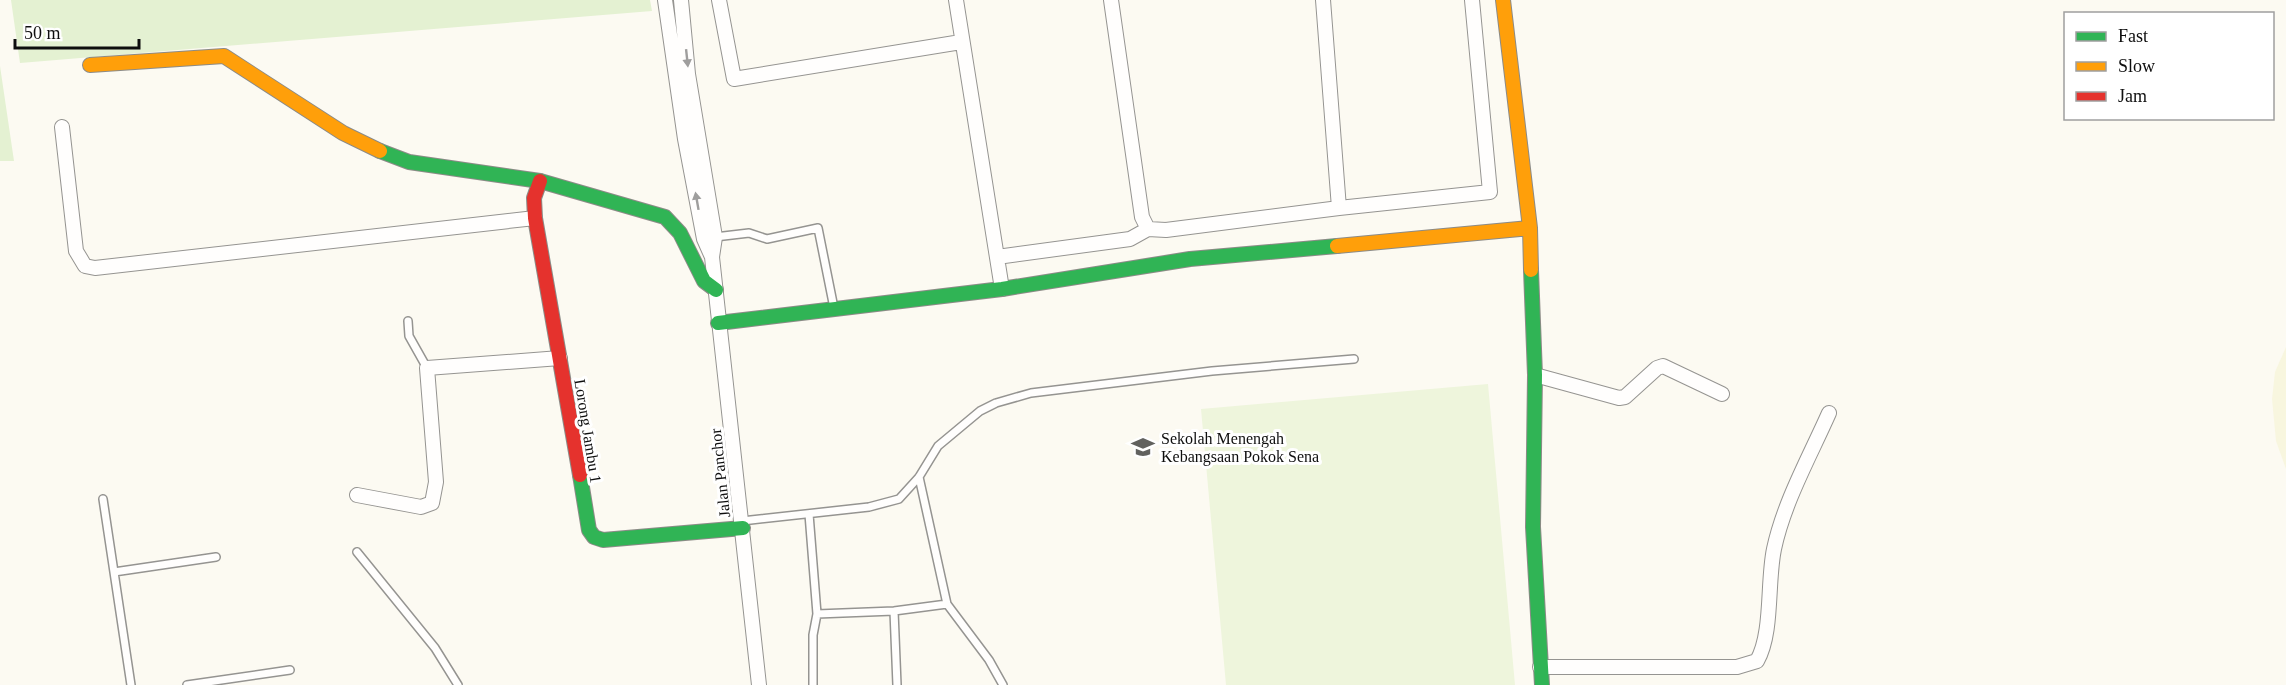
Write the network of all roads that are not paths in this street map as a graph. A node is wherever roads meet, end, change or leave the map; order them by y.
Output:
1 (664, 0) edge
2 (681, 0) edge
3 (719, 0) edge
4 (956, 0) edge
5 (1111, 0) edge
6 (1323, 0) edge
7 (1472, 0) edge
8 (1503, 0) edge
9 (961, 42) junction
10 (90, 65) dead end
11 (62, 127) dead end
12 (540, 181) junction
13 (1339, 208) junction
14 (535, 218) junction
15 (1530, 228) junction
16 (1148, 230) junction
17 (709, 238) junction
18 (997, 257) junction
19 (1002, 289) junction
20 (716, 290) junction
21 (834, 311) junction
22 (408, 321) dead end
23 (718, 323) junction
24 (560, 358) junction
25 (1354, 359) dead end
26 (427, 368) junction
27 (1535, 375) junction
28 (1722, 394) dead end
29 (1829, 412) dead end
30 (918, 477) junction
31 (357, 495) dead end
32 (103, 499) dead end
33 (808, 514) junction
34 (743, 524) junction
35 (357, 552) dead end
36 (216, 557) dead end
37 (114, 572) junction
38 (947, 604) junction
39 (894, 611) junction
40 (817, 614) junction
41 (1540, 667) junction
42 (290, 670) dead end
43 (131, 685) edge
44 (187, 685) edge
45 (458, 685) edge
46 (759, 685) edge
47 (813, 685) edge
48 (897, 685) edge
49 (1003, 685) edge
50 (1542, 685) edge

17 -> 1 street, Jalan Panchor
2 -> 17 street, Jalan Panchor
3 - 9 street
4 - 9 street
5 - 16 street
6 - 13 street
7 - 13 street
8 - 15 street
9 - 18 street
10 - 12 street
11 - 14 street
12 - 14 street, Lorong Jambu 1
12 - 20 street
13 - 16 street
14 - 24 street, Lorong Jambu 1
15 - 19 street
15 - 27 street
16 - 18 street
17 - 20 street, Jalan Panchor
17 - 21 lane
18 - 19 street
19 - 21 street
20 - 23 street, Jalan Panchor
21 - 23 street
22 - 26 lane
23 - 34 street, Jalan Panchor
24 - 26 street
24 - 34 street, Lorong Jambu 1
25 - 30 lane
26 - 31 street
27 - 28 street
27 - 41 street
29 - 41 street
30 - 33 lane
30 - 38 lane
32 - 37 lane
33 - 34 lane
33 - 40 lane
34 - 46 street, Jalan Panchor
35 - 45 lane
36 - 37 lane
37 - 43 lane
38 - 39 lane
38 - 49 lane
39 - 40 lane
39 - 48 lane
40 - 47 lane
41 - 50 street
42 - 44 lane

